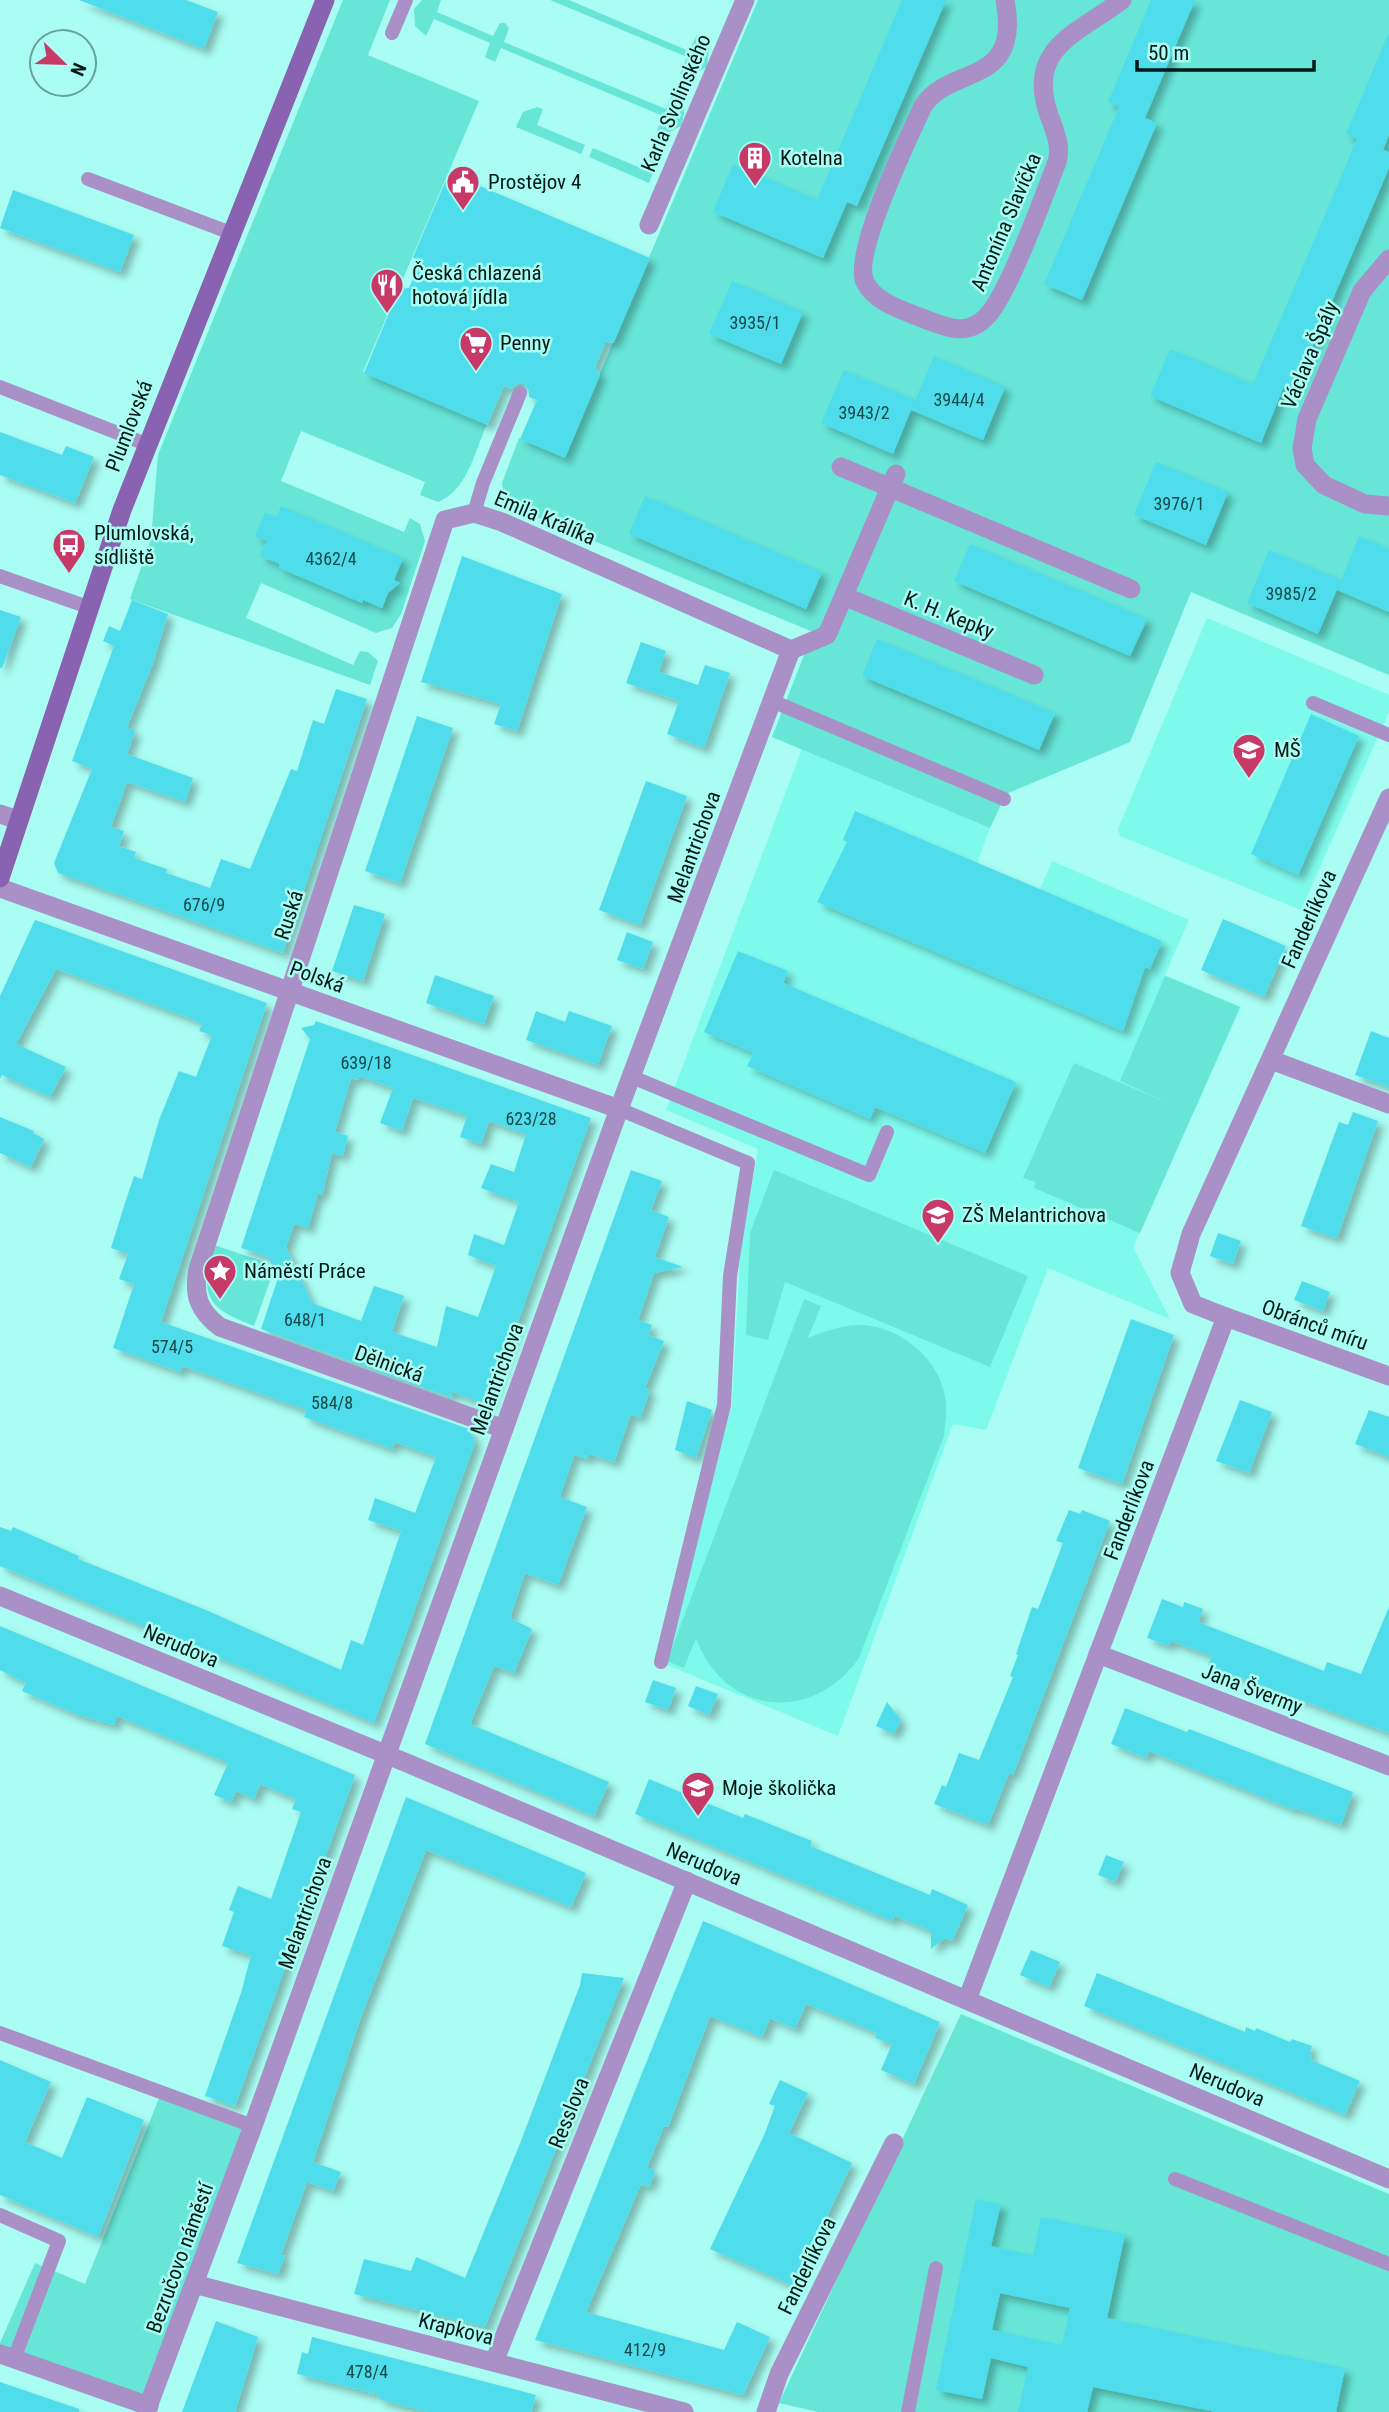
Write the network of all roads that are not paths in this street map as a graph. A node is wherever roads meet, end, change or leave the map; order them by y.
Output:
1 (325, 0) edge
2 (406, 0) edge
3 (745, 0) edge
4 (1005, 0) edge
5 (1122, 0) edge
6 (392, 33) dead end
7 (88, 178) dead end
8 (649, 225) dead end
9 (231, 233) junction
10 (1389, 259) edge
11 (0, 387) edge
12 (520, 393) dead end
13 (146, 444) junction
14 (841, 467) dead end
15 (893, 481) junction
16 (1389, 506) edge
17 (474, 513) junction
18 (0, 576) edge
19 (1131, 589) dead end
20 (846, 597) junction
21 (88, 607) junction
22 (791, 650) junction
23 (1034, 675) dead end
24 (386, 691) joint
25 (772, 701) junction
26 (1313, 703) dead end
27 (1389, 736) edge
28 (1389, 798) edge
29 (1004, 799) dead end
30 (9, 817) edge
31 (0, 878) edge
32 (0, 888) edge
33 (288, 991) junction
34 (1271, 1060) junction
35 (632, 1077) junction
36 (1389, 1104) edge
37 (619, 1108) junction
38 (887, 1132) dead end
39 (210, 1232) joint
40 (1226, 1317) junction
41 (1389, 1376) edge
42 (504, 1429) junction
43 (0, 1596) edge
44 (1098, 1654) junction
45 (661, 1662) dead end
46 (385, 1756) junction
47 (1389, 1766) edge
48 (687, 1881) junction
49 (967, 2000) junction
50 (0, 2033) edge
51 (253, 2126) junction
52 (894, 2143) dead end
53 (1175, 2179) dead end
54 (1389, 2179) edge
55 (0, 2215) edge
56 (1389, 2264) edge
57 (936, 2268) dead end
58 (194, 2284) junction
59 (7, 2356) edge
60 (494, 2362) junction
61 (148, 2409) edge
62 (673, 2411) edge
63 (766, 2412) edge
64 (908, 2412) edge

1 - 9 main road, Plumlovská
2 - 6 lane
3 - 8 street, Karla Svolinského
4 - 5 street, Antonína Slavíčka
7 - 9 lane
9 - 13 main road, Plumlovská
10 - 16 street, Václava Špály
11 - 13 lane
12 - 17 lane
13 - 21 main road, Plumlovská
14 - 15 street
15 - 19 street
15 - 20 street
17 - 22 street, Emila Králíka
17 - 24 street, Emila Králíka
18 - 21 lane
20 - 22 street
20 - 23 street, K. H. Kepky
21 - 30 main road, Plumlovská
22 - 25 street, Melantrichova
24 - 33 street, Ruská
25 - 29 lane
25 - 35 street, Melantrichova
26 - 27 lane
28 - 34 street, Fanderlíkova
30 - 31 main road, Plumlovská
32 - 33 street, Polská
33 - 37 street, Polská
33 - 39 street, Ruská
34 - 36 street
34 - 40 street, Fanderlíkova
35 - 37 street, Melantrichova
35 - 38 lane
37 - 42 street, Melantrichova
37 - 45 lane
39 - 42 street, Dělnická
40 - 41 street, Obránců míru
40 - 44 street, Fanderlíkova
42 - 46 street, Melantrichova
43 - 46 street, Nerudova
44 - 47 street, Jana Švermy
44 - 49 street, Fanderlíkova
46 - 48 street, Nerudova
46 - 51 street, Melantrichova
48 - 49 street, Nerudova
48 - 60 street, Resslova
49 - 54 street, Nerudova
50 - 51 lane
51 - 58 street, Bezručovo náměstí
52 - 63 street, Fanderlíkova
53 - 56 lane
55 - 59 lane
57 - 64 lane
58 - 60 street, Krapkova
58 - 61 street, Bezručovo náměstí
59 - 61 street
60 - 62 street, Krapkova

